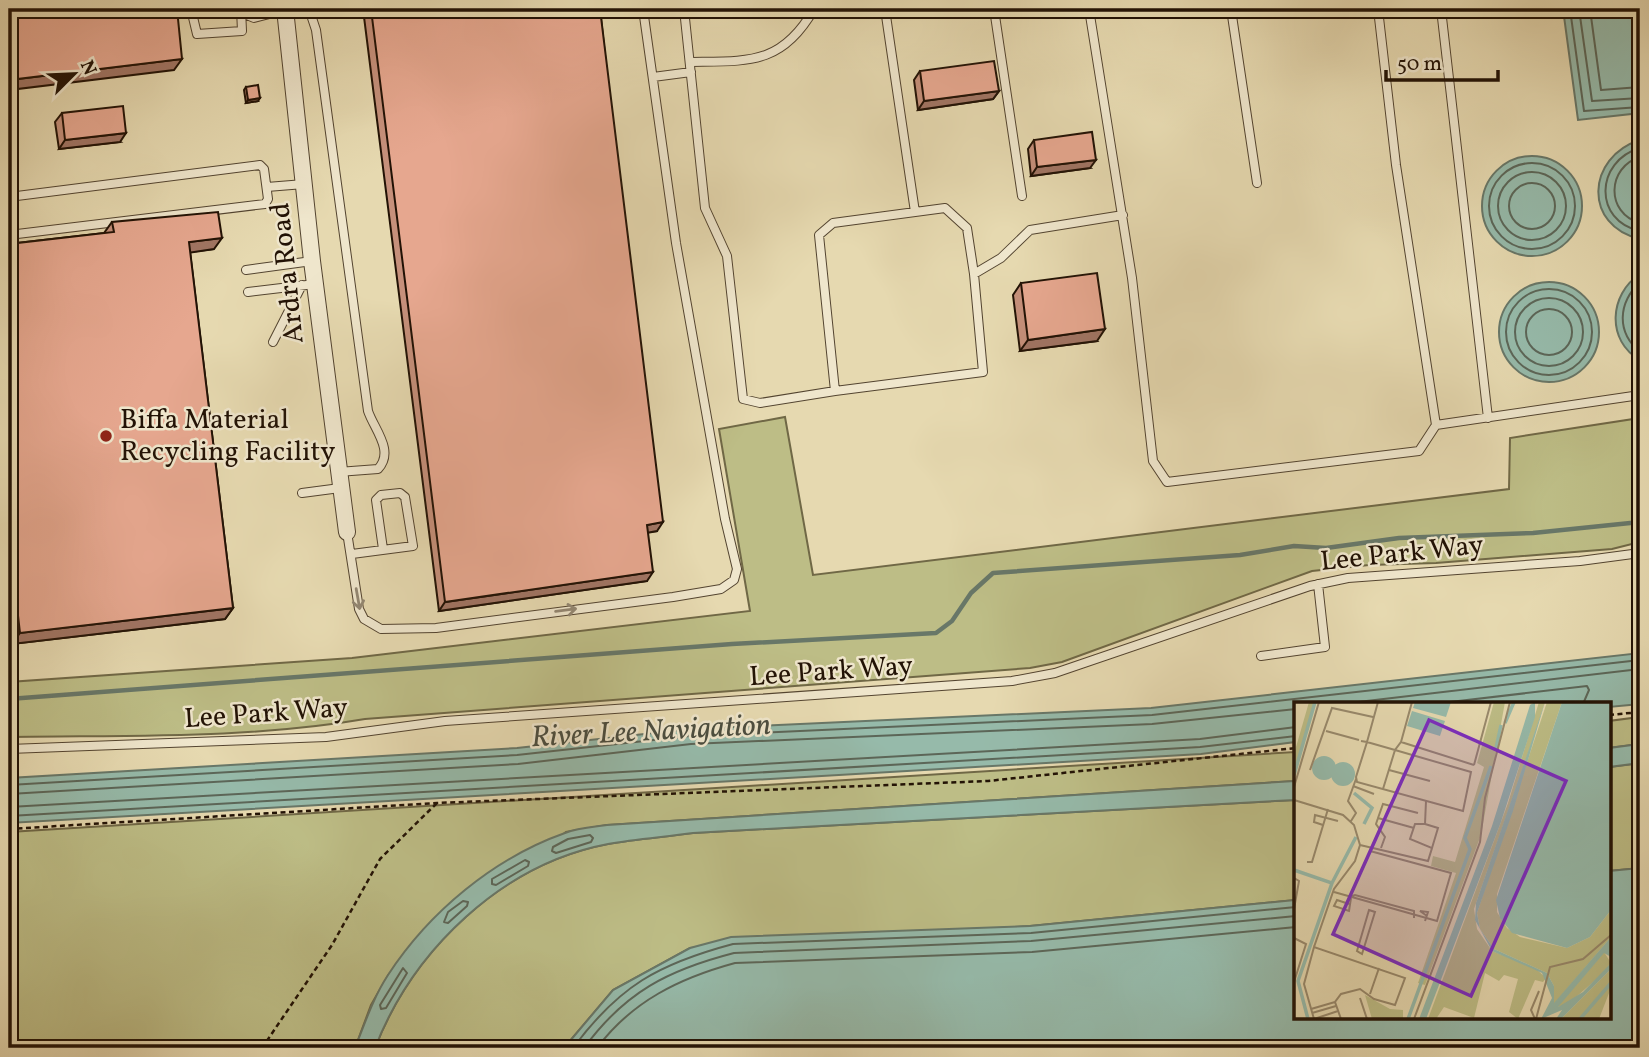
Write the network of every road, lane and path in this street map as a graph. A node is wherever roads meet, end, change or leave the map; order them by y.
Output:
1 (191, 9) edge
2 (285, 9) edge
3 (309, 9) edge
4 (643, 9) edge
5 (684, 9) edge
6 (814, 9) edge
7 (885, 9) edge
8 (994, 9) edge
9 (1089, 9) edge
10 (1231, 9) edge
11 (1378, 9) edge
12 (1441, 9) edge
13 (242, 11) edge
14 (690, 62) junction
15 (691, 72) junction
16 (653, 77) junction
17 (1257, 183) dead end
18 (304, 184) junction
19 (267, 187) junction
20 (1022, 196) dead end
21 (9, 197) edge
22 (915, 212) junction
23 (1123, 215) junction
24 (9, 235) edge
25 (312, 261) junction
26 (246, 270) dead end
27 (974, 274) junction
28 (309, 285) junction
29 (248, 292) dead end
30 (273, 342) dead end
31 (835, 391) junction
32 (1640, 395) edge
33 (1488, 418) junction
34 (1436, 425) junction
35 (339, 480) junction
36 (302, 493) dead end
37 (347, 532) joint
38 (383, 549) junction
39 (1640, 553) edge
40 (352, 554) junction
41 (1318, 584) junction
42 (1262, 656) dead end
43 (1640, 712) edge
44 (1610, 715) edge
45 (9, 748) edge
46 (1294, 748) edge
47 (437, 803) junction
48 (9, 829) edge
49 (262, 1048) edge

1 - 13 lane
2 - 13 lane
2 - 18 street, Ardra Road
3 - 35 lane
4 - 16 lane
5 - 14 lane
6 - 14 lane
7 - 22 lane
8 - 20 lane
9 - 23 lane
10 - 17 lane
11 - 34 lane
12 - 33 lane
14 - 15 lane
15 - 16 lane
15 - 31 lane
40 -> 16 lane
18 - 19 lane
18 - 25 street, Ardra Road
19 - 21 lane
19 - 24 lane
22 - 27 lane
22 - 31 lane
23 - 27 lane
23 - 34 lane
25 - 26 lane
25 - 28 street, Ardra Road
27 - 31 lane
28 - 29 lane
28 - 30 lane
28 - 35 street, Ardra Road
32 - 33 lane
33 - 34 lane
35 - 36 lane
35 - 37 street, Ardra Road
37 - 40 lane
38 - 38 lane
38 - 40 lane
39 - 41 lane, Lee Park Way
41 - 42 lane
41 - 45 lane, Lee Park Way
43 - 44 path
46 - 47 path
47 - 48 path
47 - 49 path

